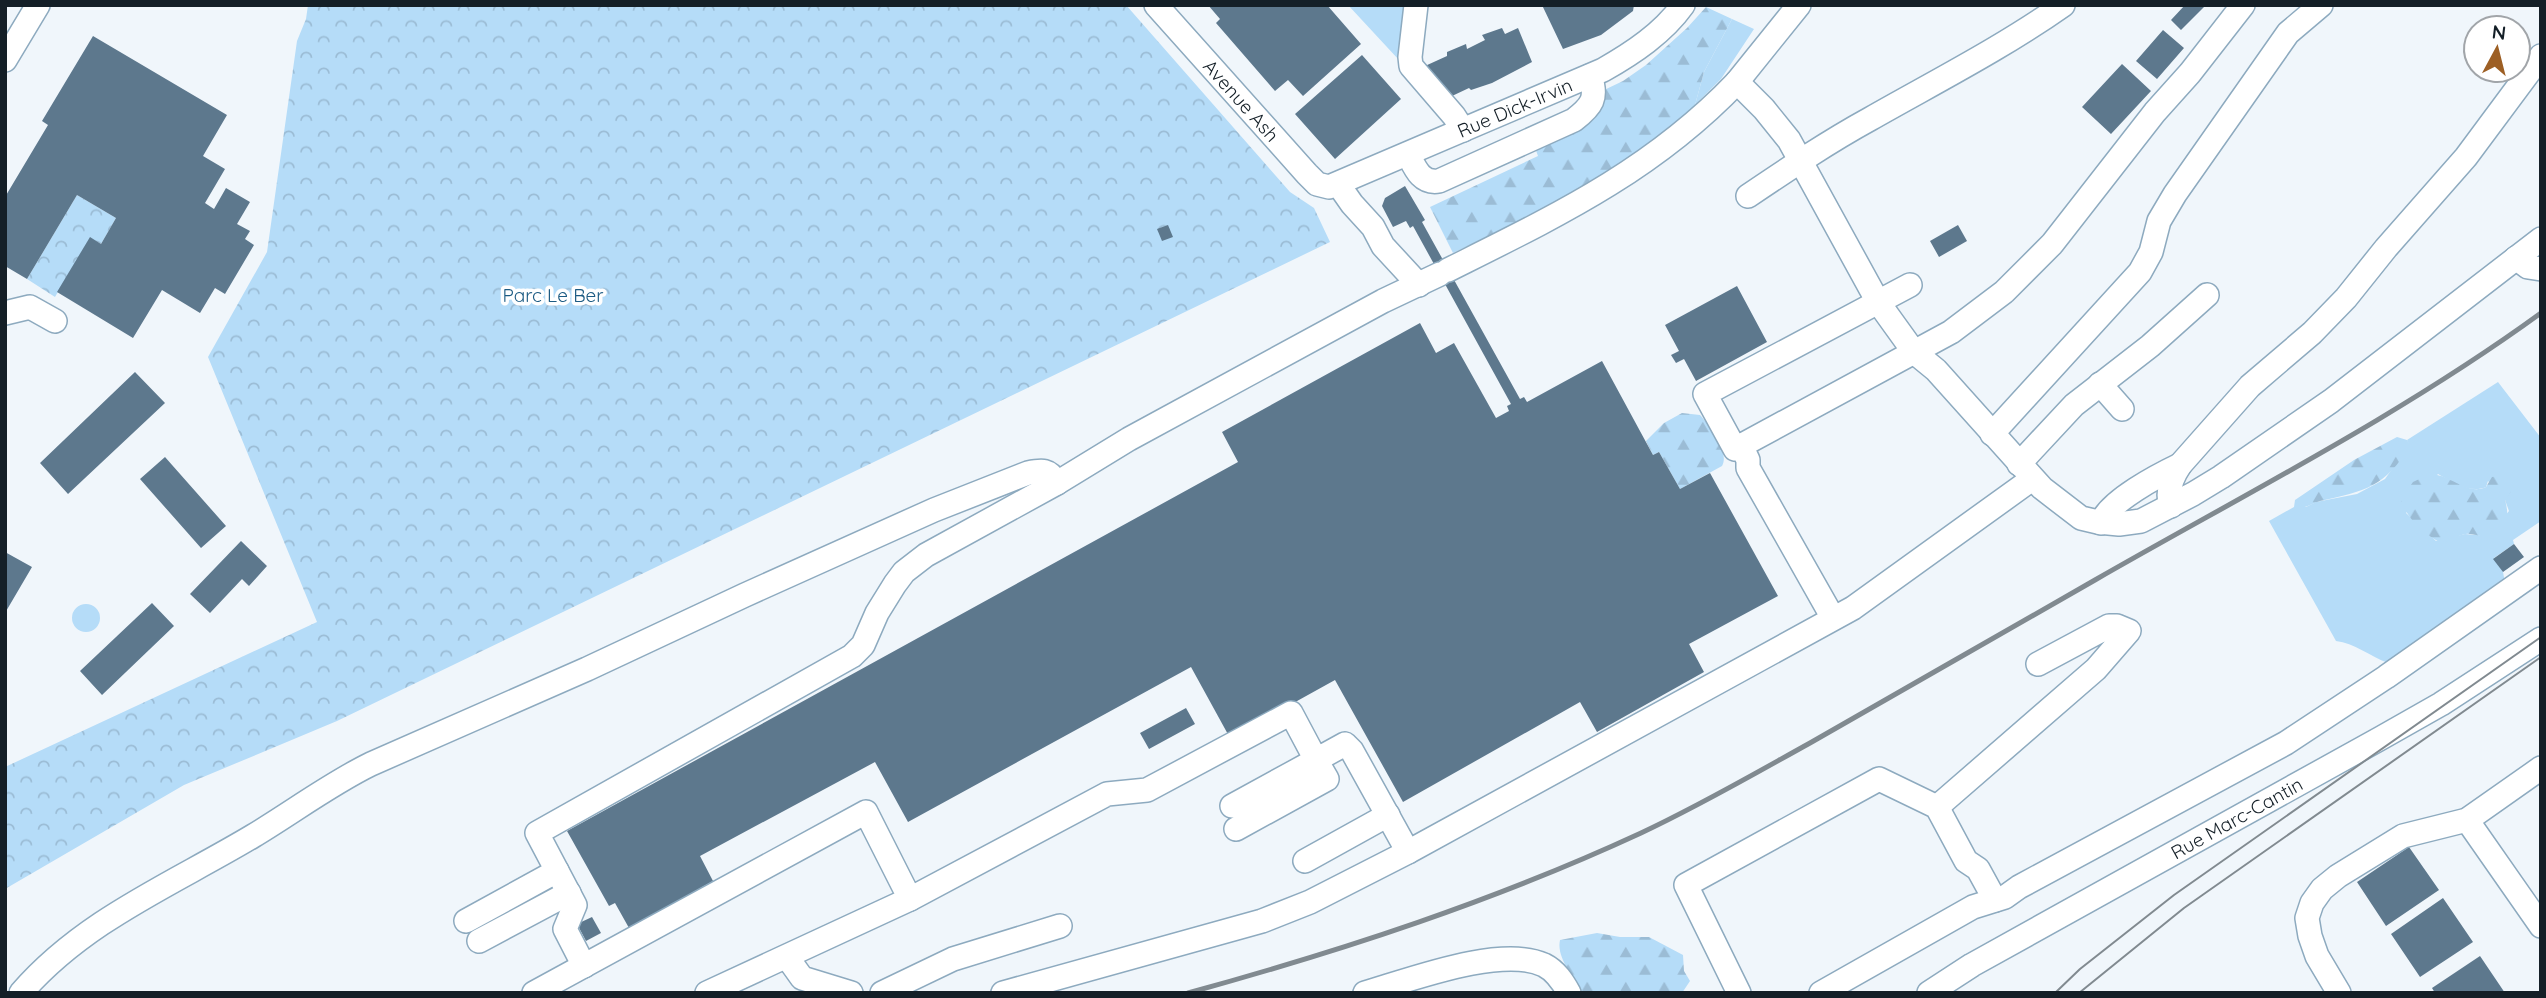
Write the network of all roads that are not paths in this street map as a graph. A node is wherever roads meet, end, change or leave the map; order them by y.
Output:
1 (38, 5) edge
2 (1157, 5) edge
3 (1416, 5) edge
4 (1684, 5) edge
5 (1799, 5) edge
6 (2063, 5) edge
7 (2243, 5) edge
8 (2321, 5) edge
9 (2541, 56) edge
10 (5, 60) edge
11 (1590, 76) junction
12 (1737, 82) junction
13 (1463, 130) junction
14 (1408, 154) junction
15 (1800, 161) junction
16 (1334, 185) junction
17 (1748, 196) dead end
18 (2541, 239) edge
19 (2516, 258) junction
20 (2541, 269) edge
21 (1436, 276) junction
22 (1910, 285) dead end
23 (2207, 295) dead end
24 (1878, 302) junction
25 (5, 313) edge
26 (55, 321) dead end
27 (1914, 352) junction
28 (2100, 384) junction
29 (2122, 409) dead end
30 (1993, 434) junction
31 (1741, 445) junction
32 (2180, 466) junction
33 (2026, 471) junction
34 (1057, 483) junction
35 (2171, 506) junction
36 (2102, 523) junction
37 (2541, 568) edge
38 (1833, 618) junction
39 (2541, 639) edge
40 (2038, 664) dead end
41 (2541, 768) edge
42 (1321, 769) junction
43 (1937, 807) junction
44 (1388, 816) junction
45 (1234, 817) dead end
46 (2467, 820) junction
47 (1408, 852) junction
48 (1305, 861) dead end
49 (557, 871) junction
50 (569, 893) junction
51 (910, 899) junction
52 (1987, 903) junction
53 (466, 921) dead end
54 (1060, 926) dead end
55 (2541, 926) edge
56 (479, 941) dead end
57 (787, 957) junction
58 (584, 966) junction
59 (21, 993) edge
60 (534, 993) edge
61 (707, 993) edge
62 (851, 993) edge
63 (882, 993) edge
64 (1003, 993) edge
65 (1365, 993) edge
66 (1569, 993) edge
67 (1739, 993) edge
68 (1821, 993) edge
69 (1929, 993) edge
70 (2339, 993) edge

1 - 10 street
2 - 16 street, Avenue Ash
3 - 13 street
4 - 11 street, Rue Dick-Irvin
5 - 12 street
6 - 15 street
7 - 27 street
8 - 30 street
9 - 32 street
11 - 13 street, Rue Dick-Irvin
11 - 14 street
12 - 15 street
12 - 21 street
13 - 14 street, Rue Dick-Irvin
14 - 16 street, Rue Dick-Irvin
15 - 17 street
15 - 24 street
16 - 21 street, Avenue Ash
18 - 19 street
19 - 20 street
19 - 35 street
21 - 34 street
22 - 24 street
23 - 28 street
24 - 27 street
24 - 31 street
25 - 26 street
27 - 30 street
27 - 31 street
28 - 29 street
28 - 33 street
30 - 33 street
31 - 38 street
32 - 35 street
32 - 36 street
33 - 36 street
33 - 38 street
34 - 49 street
34 - 59 street
35 - 36 street
37 - 52 street
38 - 47 street
39 - 69 street, Rue Marc-Cantin
40 - 43 street
41 - 46 street
42 - 44 street
42 - 45 street
42 - 51 street
43 - 52 street
43 - 67 street
44 - 47 street
44 - 48 street
46 - 55 street
46 - 70 street
47 - 64 street
49 - 50 street
49 - 53 street
50 - 56 street
50 - 58 street
51 - 57 street
51 - 58 street
52 - 68 street
54 - 63 street
57 - 61 street
57 - 62 street
58 - 60 street
65 - 66 street

